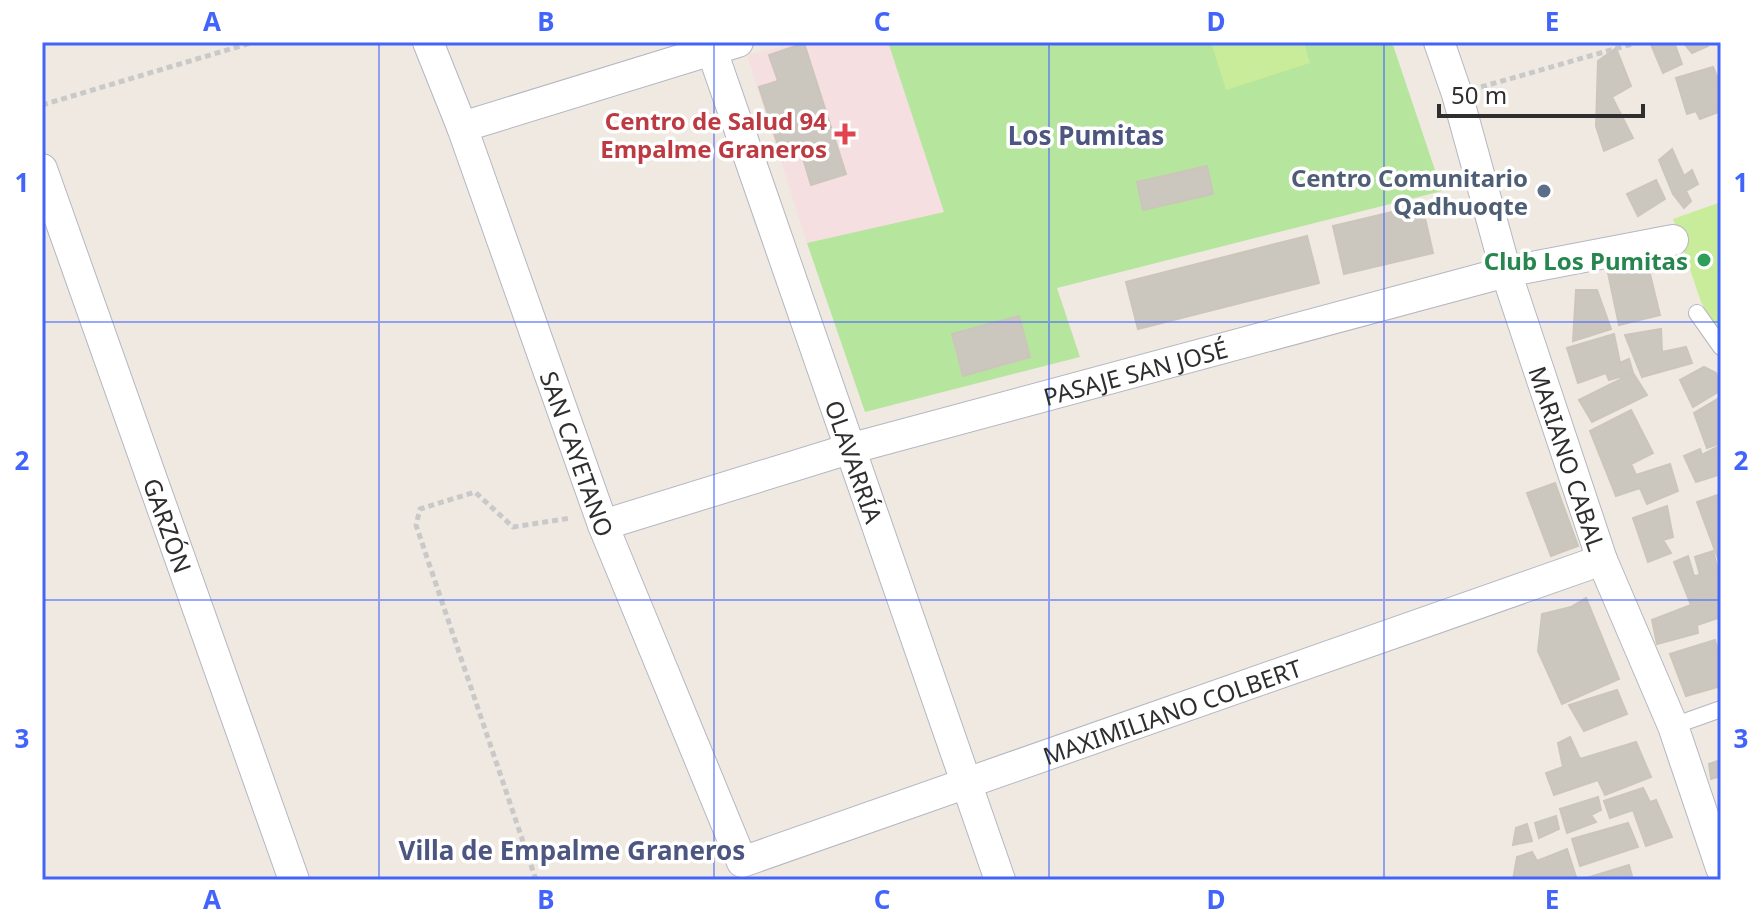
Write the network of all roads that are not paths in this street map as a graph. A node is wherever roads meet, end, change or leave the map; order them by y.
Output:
1 (428, 42) edge
2 (1439, 42) edge
3 (720, 44) edge
4 (462, 127) junction
5 (42, 169) edge
6 (1673, 240) dead end
7 (1506, 272) junction
8 (1697, 313) dead end
9 (1721, 347) edge
10 (849, 449) junction
11 (603, 525) junction
12 (1602, 560) junction
13 (1721, 709) edge
14 (1673, 726) junction
15 (967, 784) junction
16 (742, 862) joint
17 (1721, 868) edge
18 (294, 880) edge
19 (1000, 880) edge

1 - 4 street, SAN CAYETANO
2 - 7 street, MARIANO CABAL
3 - 4 street
3 - 10 street, OLAVARRÍA
4 - 11 street, SAN CAYETANO
5 - 18 street, GARZÓN
6 - 7 street, PASAJE SAN JOSÉ
7 - 10 street, PASAJE SAN JOSÉ
7 - 12 street, MARIANO CABAL
8 - 9 lane
10 - 11 street, PASAJE SAN JOSÉ
10 - 15 street, OLAVARRÍA
11 - 16 street, SAN CAYETANO
12 - 14 street, MARIANO CABAL
12 - 15 street, MAXIMILIANO COLBERT
13 - 14 lane
14 - 17 street, MARIANO CABAL
15 - 16 street, MAXIMILIANO COLBERT
15 - 19 street, OLAVARRÍA

